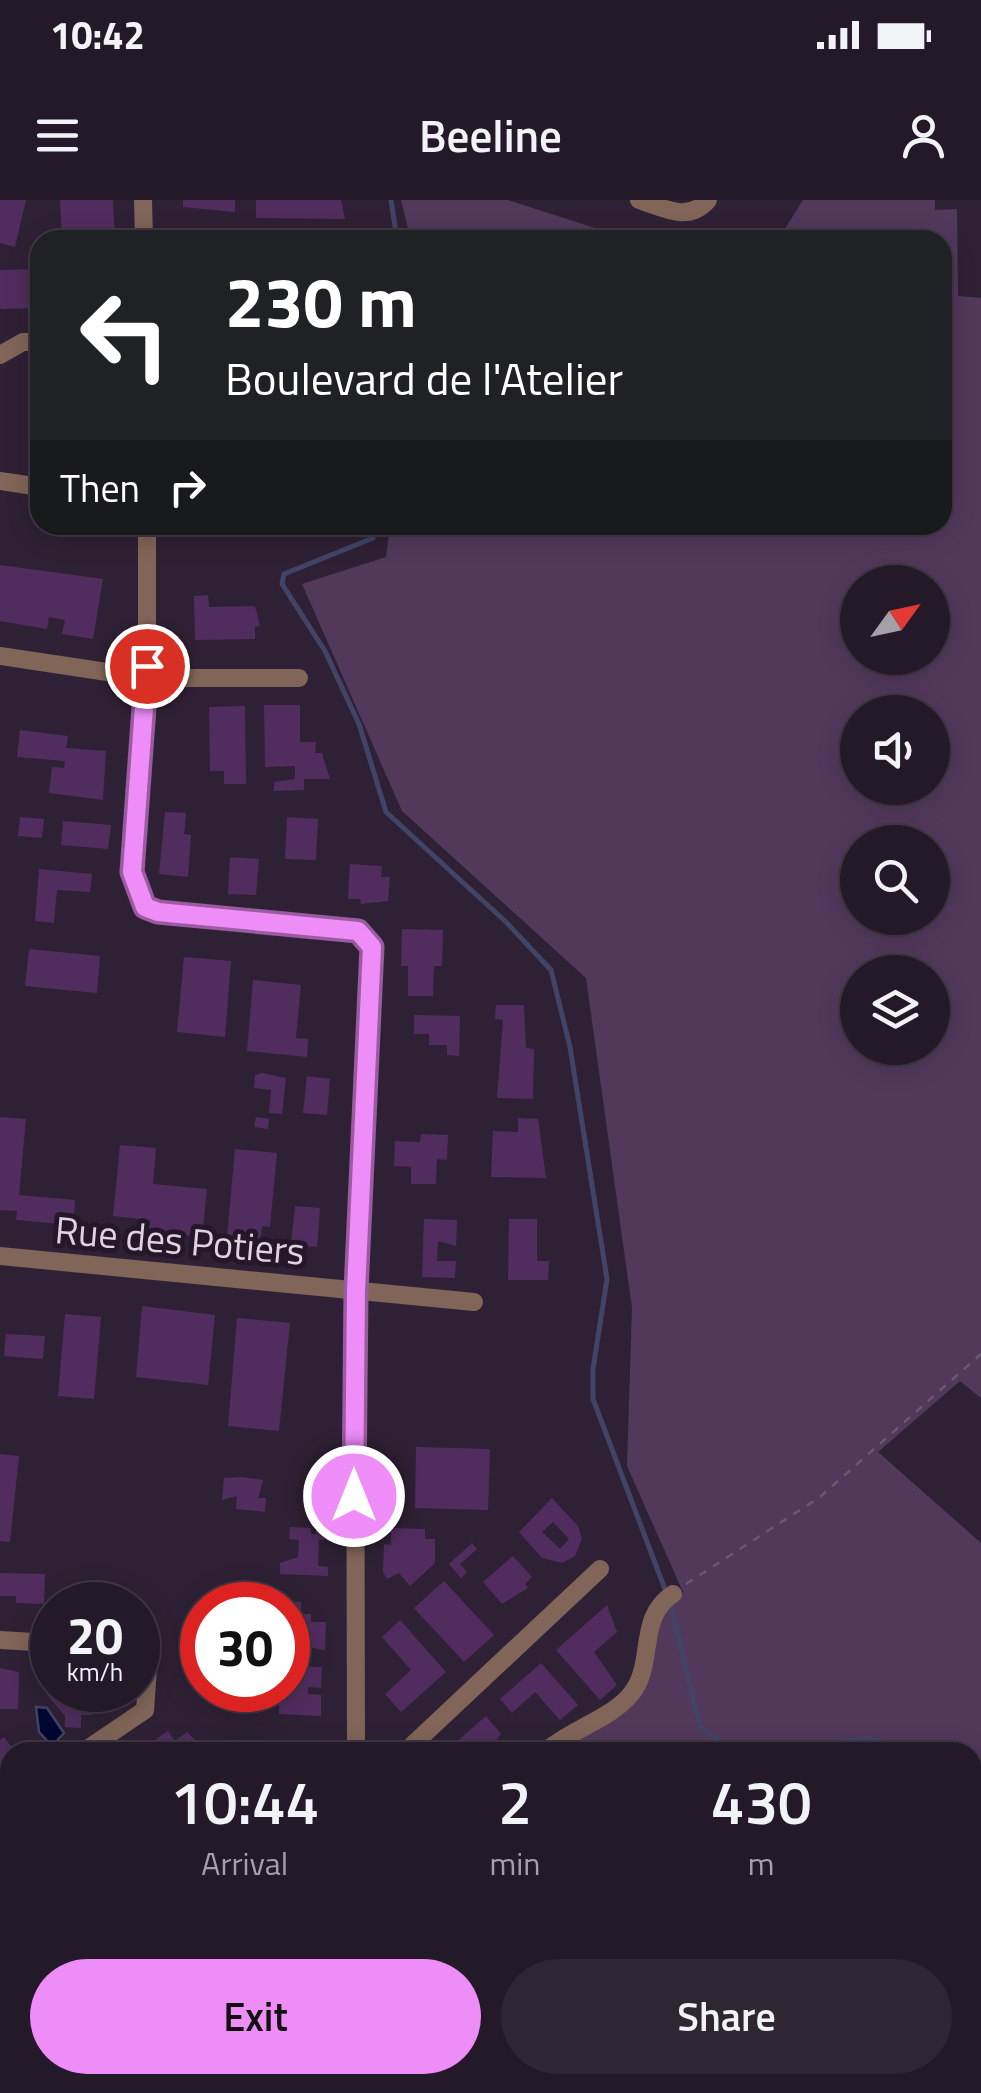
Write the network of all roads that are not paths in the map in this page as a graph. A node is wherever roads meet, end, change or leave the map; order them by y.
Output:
1 (144, 200) edge
2 (640, 200) edge
3 (708, 200) edge
4 (144, 230) edge
5 (30, 342) edge
6 (0, 355) edge
7 (0, 480) edge
8 (30, 485) edge
9 (147, 535) edge
10 (0, 656) edge
11 (147, 678) junction
12 (299, 678) dead end
13 (0, 1256) edge
14 (356, 1290) junction
15 (474, 1302) dead end
16 (600, 1570) dead end
17 (668, 1598) road end
18 (0, 1640) edge
19 (30, 1641) edge
20 (142, 1712) edge
21 (97, 1742) edge
22 (356, 1742) edge
23 (416, 1742) edge
24 (560, 1742) edge

1 - 4 street
2 - 3 street
5 - 6 street
7 - 8 street
9 - 11 street
10 - 11 street
11 - 12 street
11 - 14 street
13 - 14 street, Rue des Potiers
14 - 15 street, Rue des Potiers
14 - 22 street
16 - 23 street
17 - 24 street
18 - 19 street
20 - 21 street

